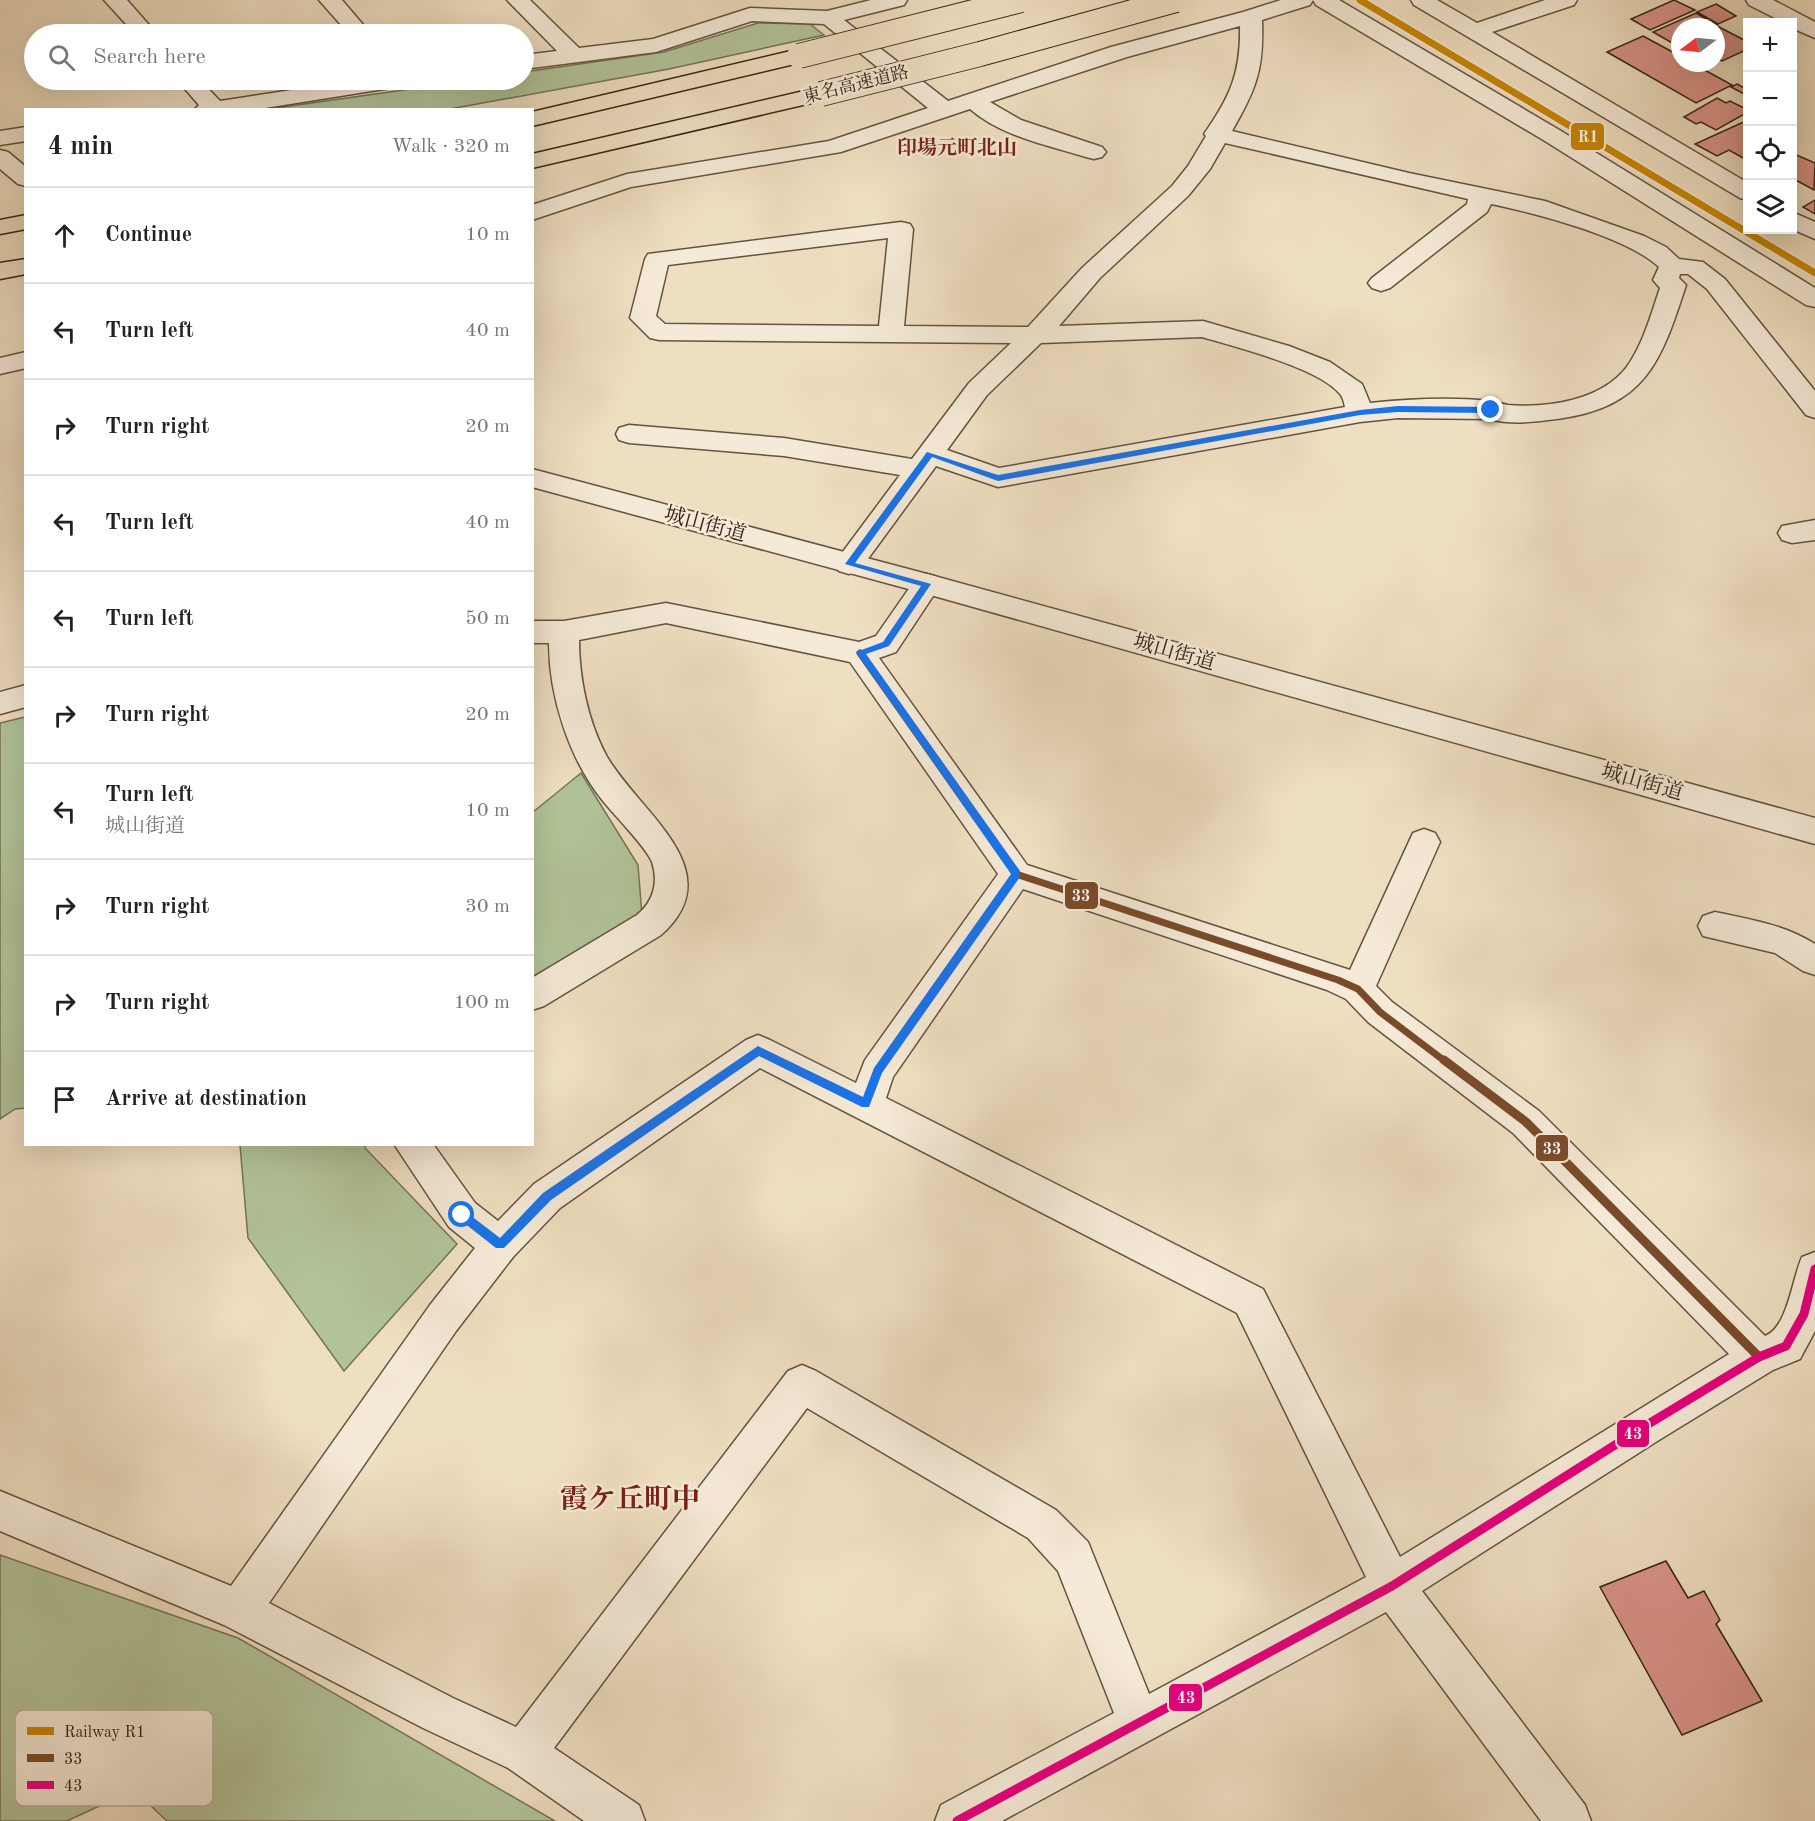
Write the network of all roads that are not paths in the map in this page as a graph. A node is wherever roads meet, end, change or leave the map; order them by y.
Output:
1 (115, 0) edge
2 (330, 0) edge
3 (518, 0) edge
4 (896, 0) edge
5 (1021, 0) edge
6 (1176, 0) edge
7 (1302, 0) edge
8 (1324, 0) edge
9 (1422, 0) edge
10 (1566, 0) edge
11 (1757, 0) edge
12 (744, 7) edge
13 (1251, 17) junction
14 (826, 18) junction
15 (137, 24) edge
16 (351, 24) edge
17 (1475, 31) junction
18 (1815, 31) edge
19 (574, 55) junction
20 (534, 61) edge
21 (196, 90) edge
22 (332, 90) edge
23 (973, 100) junction
24 (209, 108) edge
25 (216, 108) edge
26 (943, 110) junction
27 (534, 119) edge
28 (24, 134) edge
29 (1216, 134) junction
30 (0, 138) edge
31 (1094, 152) dead end
32 (534, 161) edge
33 (1743, 190) edge
34 (1481, 194) junction
35 (534, 212) edge
36 (24, 222) edge
37 (1797, 222) edge
38 (0, 227) edge
39 (1815, 232) edge
40 (24, 266) edge
41 (1672, 266) junction
42 (0, 271) edge
43 (1381, 284) dead end
44 (1815, 299) edge
45 (891, 332) junction
46 (1033, 335) junction
47 (24, 360) edge
48 (0, 366) edge
49 (1810, 394) edge
50 (1360, 413) junction
51 (629, 434) dead end
52 (924, 462) junction
53 (534, 479) edge
54 (849, 564) junction
55 (927, 584) junction
56 (534, 632) edge
57 (564, 632) junction
58 (860, 652) junction
59 (24, 697) edge
60 (0, 703) edge
61 (1815, 831) edge
62 (1424, 842) dead end
63 (1016, 874) junction
64 (1715, 926) dead end
65 (1815, 960) edge
66 (1358, 989) junction
67 (534, 995) edge
68 (866, 1104) junction
69 (413, 1146) edge
70 (500, 1245) junction
71 (1815, 1269) edge
72 (1759, 1357) junction
73 (0, 1511) edge
74 (1392, 1586) junction
75 (239, 1610) junction
76 (1140, 1724) junction
77 (523, 1753) junction
78 (623, 1821) edge
79 (957, 1821) edge
80 (1569, 1821) edge

1 - 15 street
2 - 16 street
3 - 19 street
4 - 14 street
5 - 27 highway, 東名高速道路, bridge
6 - 32 highway, 東名高速道路, bridge
7 - 13 street
8 - 44 street
9 - 17 street
10 - 17 street
11 - 18 street
12 - 14 street
12 - 19 street
13 - 23 street
13 - 29 street
14 - 26 street
17 - 33 street
19 - 20 street
21 - 24 street
22 - 25 street
23 - 26 street
23 - 31 street
26 - 35 street
28 - 30 street
29 - 34 street
29 - 46 street
34 - 41 street
34 - 43 street
36 - 38 highway
37 - 39 street
40 - 42 highway
41 - 49 street
41 - 50 street
45 - 45 street
45 - 46 street
46 - 50 street
46 - 52 street
47 - 48 street
50 - 52 street
51 - 52 street
52 - 54 street
53 - 54 street, 城山街道
54 - 55 street, 城山街道
55 - 58 street
55 - 61 street, 城山街道
56 - 57 street
57 - 58 street
57 - 67 street
58 - 63 street
59 - 60 street
62 - 66 street
63 - 66 street
63 - 68 street
64 - 65 street
66 - 72 street
68 - 70 street
68 - 74 street
69 - 70 street
70 - 75 street
71 - 72 street
72 - 74 street
73 - 75 street
74 - 76 street
74 - 80 street
75 - 77 street
76 - 77 street
76 - 79 street
77 - 78 street

